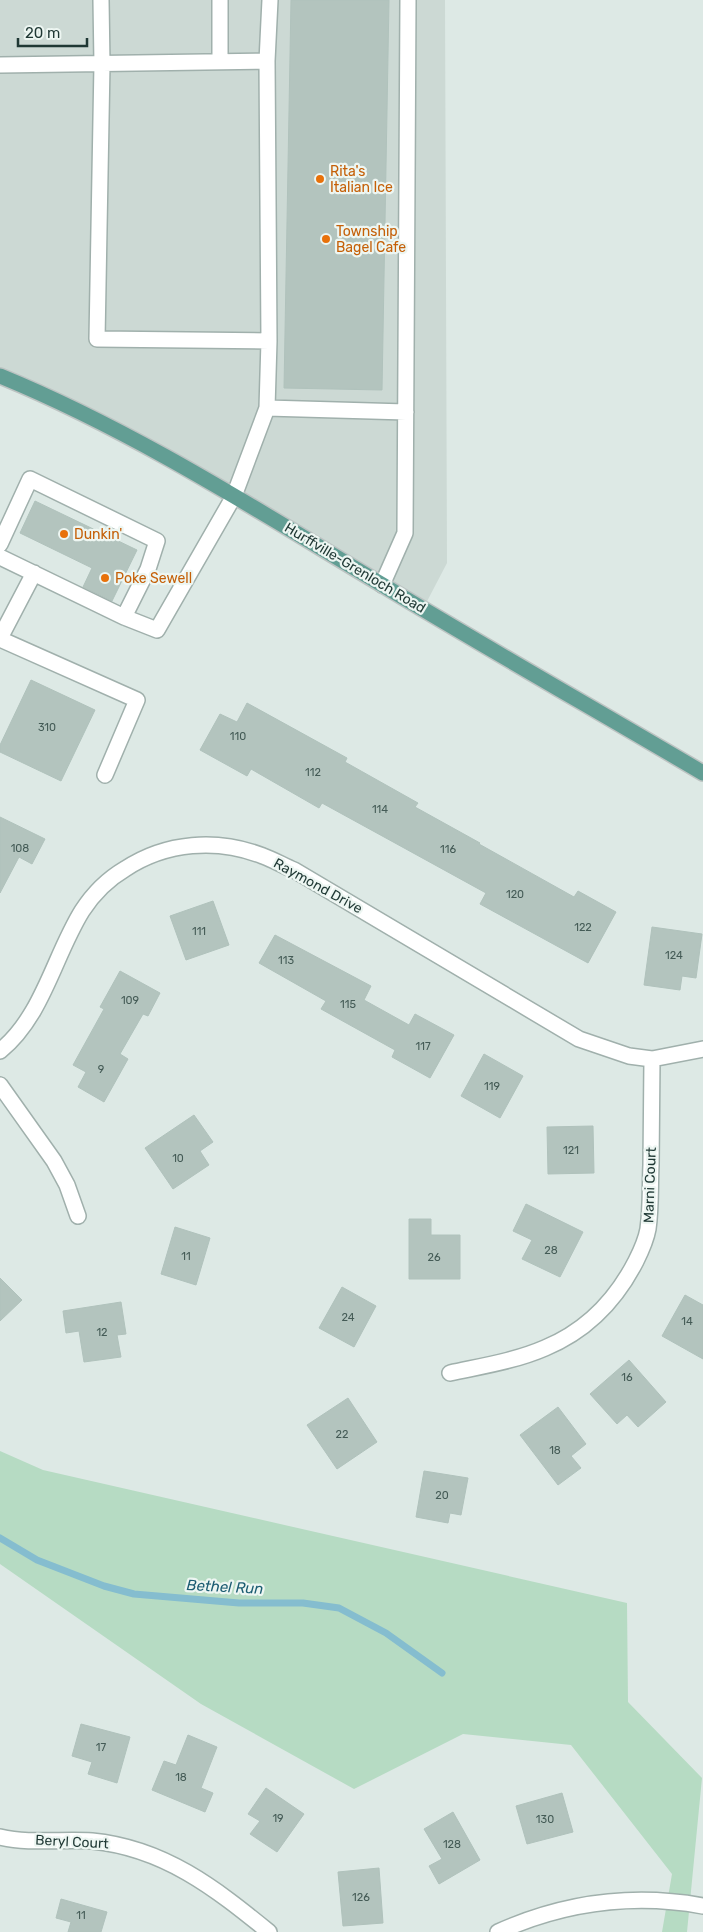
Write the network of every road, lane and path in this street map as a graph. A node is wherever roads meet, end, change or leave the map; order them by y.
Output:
1 (101, 0) edge
2 (220, 0) edge
3 (270, 0) edge
4 (408, 0) edge
5 (220, 61) junction
6 (267, 61) junction
7 (102, 64) junction
8 (0, 65) edge
9 (269, 341) junction
10 (0, 376) edge
11 (267, 408) junction
12 (406, 412) junction
13 (234, 496) junction
14 (0, 544) edge
15 (0, 557) edge
16 (34, 573) junction
17 (382, 585) junction
18 (124, 617) junction
19 (0, 639) edge
20 (703, 773) edge
21 (105, 775) dead end
22 (703, 1049) edge
23 (0, 1051) edge
24 (652, 1059) junction
25 (0, 1085) edge
26 (78, 1216) dead end
27 (450, 1373) dead end
28 (0, 1837) edge
29 (703, 1906) edge
30 (269, 1932) edge
31 (498, 1932) edge

1 - 7 street
2 - 5 street
3 - 6 street
4 - 12 street
5 - 6 street
5 - 7 street
6 - 9 street
7 - 8 street
7 - 9 street
9 - 11 street
10 - 13 main road, Hurffville-Grenloch Road
11 - 12 street
11 - 13 street
12 - 17 street
13 - 17 main road, Hurffville-Grenloch Road
13 - 18 street
14 - 18 street
15 - 16 street
16 - 18 street
16 - 19 street
17 - 20 main road, Hurffville-Grenloch Road
19 - 21 street
22 - 24 street, Raymond Drive
23 - 24 street, Raymond Drive
24 - 27 street, Marni Court
25 - 26 street
28 - 30 street, Beryl Court
29 - 31 street

